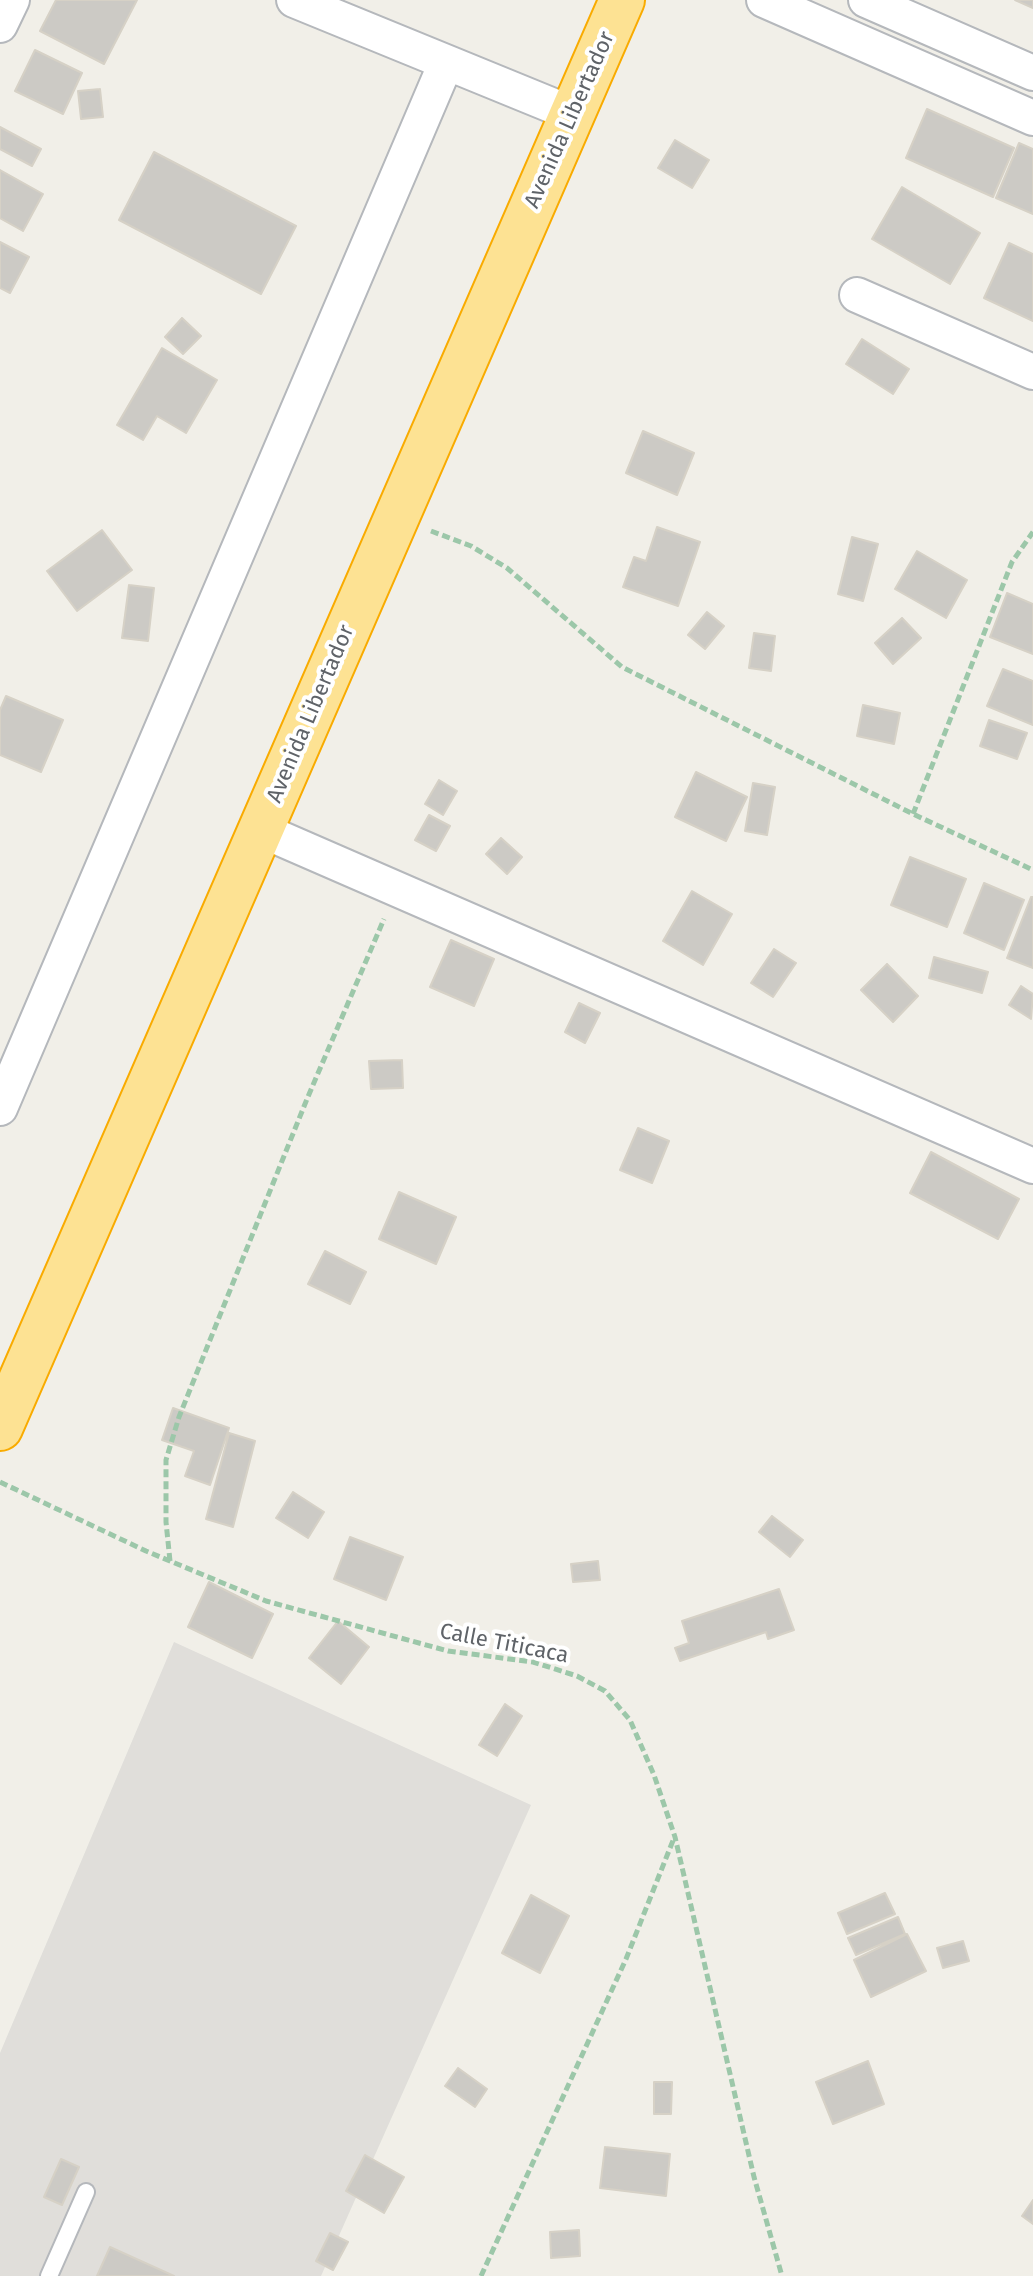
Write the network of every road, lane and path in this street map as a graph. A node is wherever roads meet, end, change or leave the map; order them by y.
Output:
1 (12, 0) edge
2 (294, 0) edge
3 (622, 0) edge
4 (764, 0) edge
5 (866, 0) edge
6 (929, 12) edge
7 (0, 25) edge
8 (446, 63) junction
9 (907, 63) junction
10 (1033, 73) edge
11 (573, 114) junction
12 (1033, 118) edge
13 (857, 295) dead end
14 (1033, 372) edge
15 (397, 518) junction
16 (1033, 532) edge
17 (913, 814) junction
18 (261, 830) junction
19 (1033, 870) edge
20 (397, 889) junction
21 (0, 1108) edge
22 (1033, 1166) edge
23 (0, 1428) edge
24 (0, 1482) edge
25 (170, 1561) junction
26 (675, 1837) junction
27 (86, 2192) dead end
28 (49, 2276) edge
29 (481, 2276) edge
30 (782, 2276) edge

1 - 7 street
2 - 8 street
3 - 11 highway, Avenida Libertador
4 - 9 street
5 - 6 street
6 - 9 street
6 - 10 street
8 - 11 street
8 - 21 street
9 - 12 street
11 - 15 highway, Avenida Libertador
13 - 14 street
15 - 17 path
15 - 18 highway, Avenida Libertador
16 - 17 path
17 - 19 path
18 - 20 street
18 - 23 highway, Avenida Libertador
20 - 22 street
20 - 25 path
24 - 25 path, Calle Titicaca
25 - 26 path, Calle Titicaca
26 - 29 path
26 - 30 path, Calle Titicaca
27 - 28 lane

